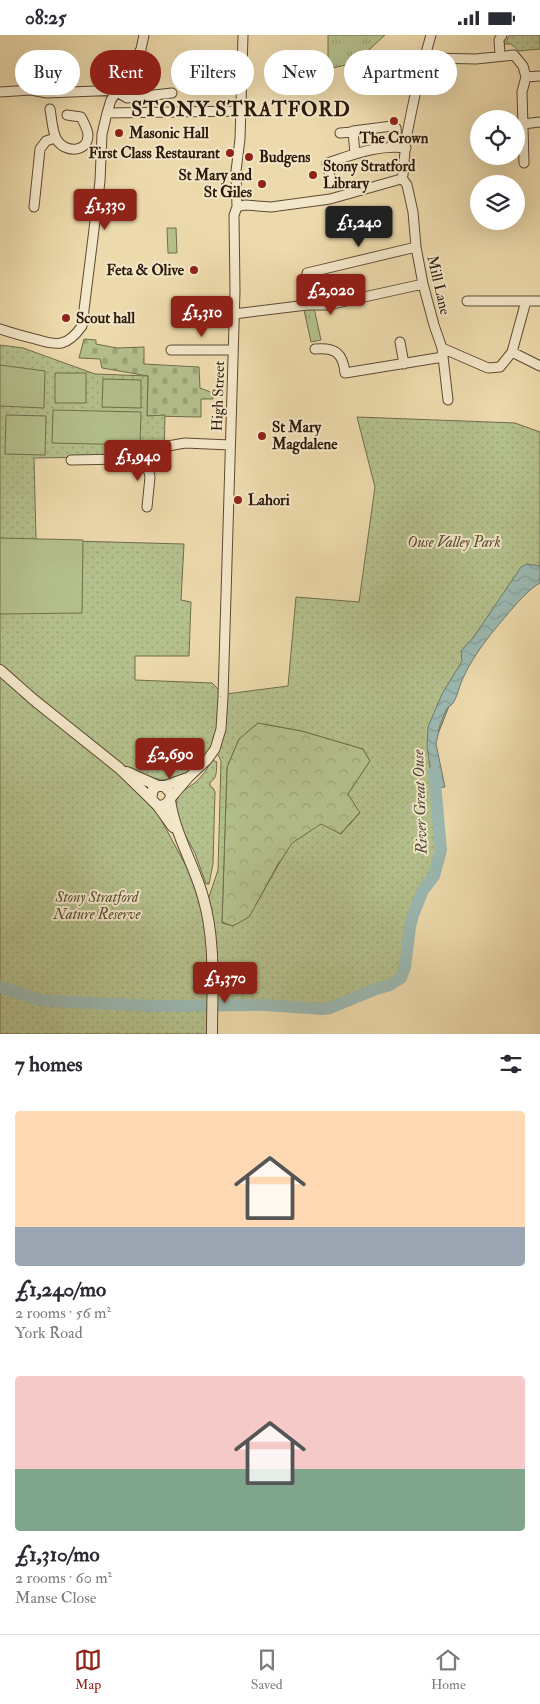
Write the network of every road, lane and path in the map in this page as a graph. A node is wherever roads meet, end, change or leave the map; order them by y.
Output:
1 (144, 35) edge
2 (243, 35) edge
3 (430, 35) edge
4 (502, 35) edge
5 (140, 50) edge
6 (426, 50) edge
7 (500, 55) junction
8 (457, 59) edge
9 (540, 76) edge
10 (526, 77) junction
11 (0, 92) edge
12 (90, 92) edge
13 (115, 95) edge
14 (124, 95) edge
15 (154, 95) edge
16 (415, 95) edge
17 (50, 109) dead end
18 (523, 110) edge
19 (242, 111) junction
20 (107, 113) junction
21 (67, 115) dead end
22 (540, 123) edge
23 (525, 124) edge
24 (352, 131) junction
25 (340, 133) dead end
26 (89, 134) junction
27 (102, 135) junction
28 (55, 138) junction
29 (390, 147) junction
30 (406, 148) junction
31 (355, 154) junction
32 (403, 177) junction
33 (331, 181) dead end
34 (34, 207) dead end
35 (237, 207) junction
36 (416, 247) junction
37 (307, 273) dead end
38 (423, 284) junction
39 (467, 301) dead end
40 (526, 301) junction
41 (540, 301) edge
42 (234, 314) junction
43 (0, 329) edge
44 (400, 342) dead end
45 (315, 349) dead end
46 (171, 350) dead end
47 (233, 350) junction
48 (512, 352) junction
49 (443, 353) junction
50 (404, 364) junction
51 (540, 366) edge
52 (448, 400) dead end
53 (230, 445) junction
54 (145, 455) junction
55 (71, 459) dead end
56 (148, 507) dead end
57 (0, 670) edge
58 (120, 768) junction
59 (189, 777) junction
60 (161, 786) junction
61 (170, 799) junction
62 (154, 802) junction
63 (178, 834) junction
64 (212, 1034) edge

1 - 5 street
2 - 19 street, High Street
3 - 6 street
4 - 7 street
7 - 8 street
7 - 10 street
9 - 10 street
10 - 18 street
11 - 12 street
13 - 20 street
14 - 15 street
16 - 30 street
17 - 28 street
19 - 20 street
19 - 35 street, High Street
20 - 27 street
21 - 26 street
22 - 23 street
24 - 25 street
24 - 29 street
24 - 31 street
26 - 27 street
26 - 28 street
27 - 43 street
28 - 34 street
29 - 30 street
29 - 31 street
30 - 32 street
31 - 33 street
32 - 35 street
32 - 36 street, Mill Lane
35 - 42 street, High Street
36 - 37 street
36 - 38 street, Mill Lane
38 - 42 street
38 - 49 street, Mill Lane
39 - 40 street
40 - 41 street
40 - 48 street
42 - 47 street, High Street
44 - 50 street
45 - 50 street
46 - 47 street
47 - 53 street, High Street
48 - 49 street
48 - 51 street
49 - 50 street
49 - 52 street, Mill Lane
53 - 54 street
53 - 59 street, High Street
54 - 55 street
54 - 56 street
57 - 58 street
58 - 60 street
58 - 62 street
59 - 60 street
59 - 61 street, High Street
60 - 61 street
60 - 62 street
61 - 62 street
61 - 63 street
62 - 63 street
63 - 64 street

